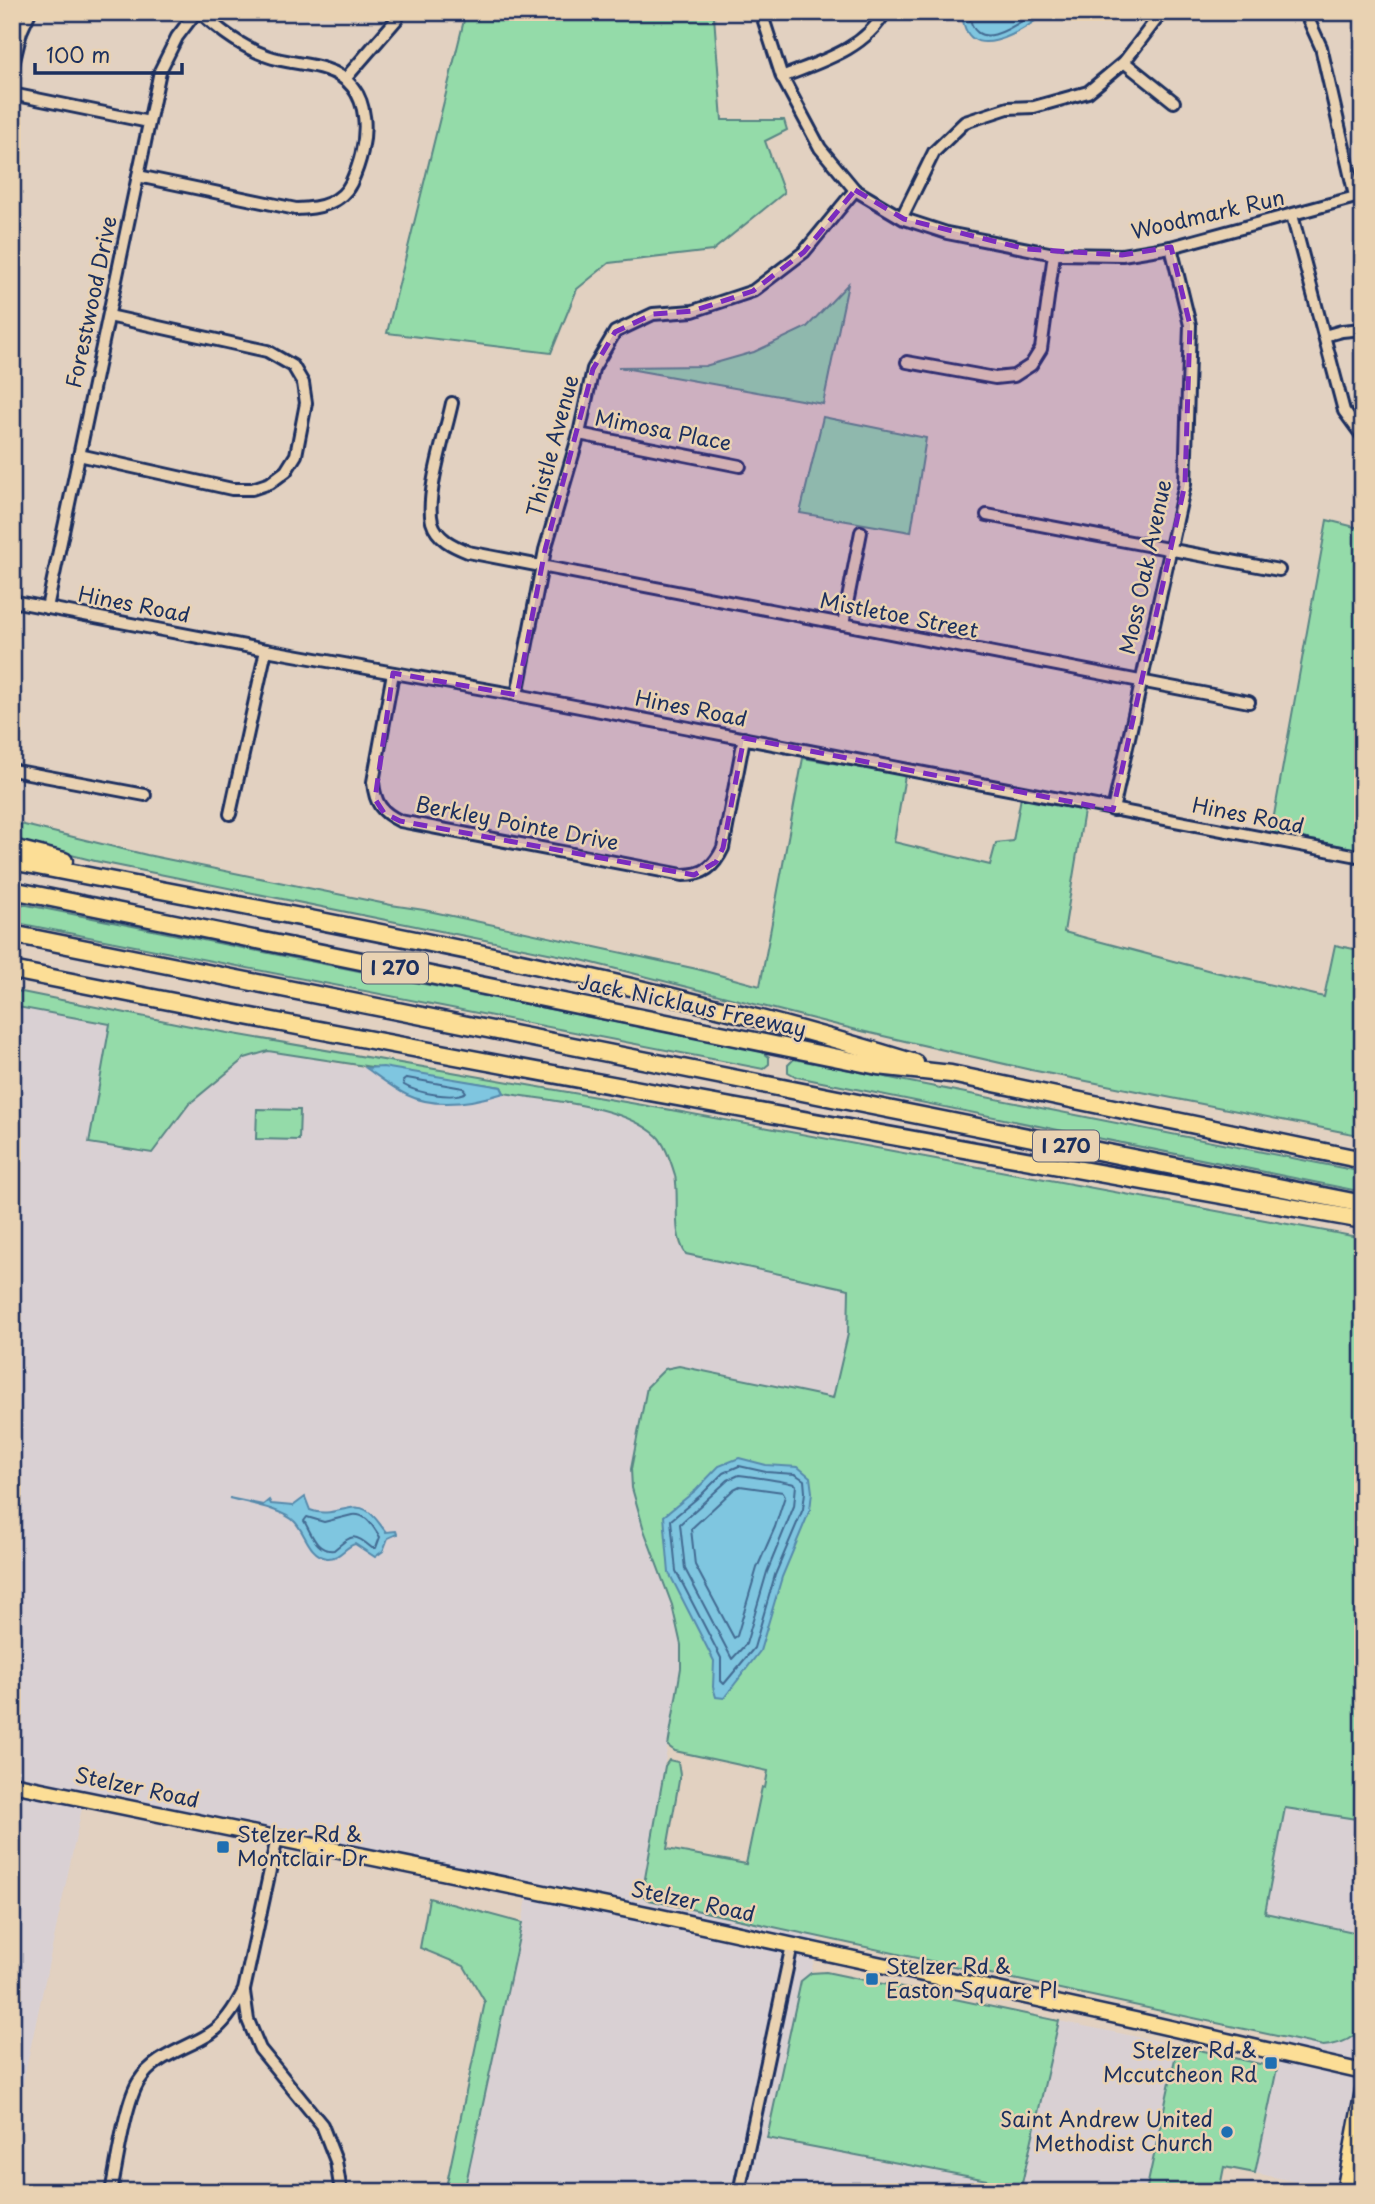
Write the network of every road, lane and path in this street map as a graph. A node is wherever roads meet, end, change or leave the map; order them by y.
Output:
1 (30, 12) edge
2 (198, 12) edge
3 (761, 12) edge
4 (885, 12) edge
5 (1163, 12) edge
6 (1305, 12) edge
7 (397, 19) dead end
8 (1124, 62) junction
9 (12, 69) edge
10 (782, 77) junction
11 (345, 79) junction
12 (12, 94) edge
13 (1174, 102) dead end
14 (149, 122) junction
15 (138, 176) junction
16 (855, 190) junction
17 (1359, 196) edge
18 (1292, 215) junction
19 (902, 217) junction
20 (1171, 247) junction
21 (1054, 254) junction
22 (109, 316) junction
23 (1363, 329) edge
24 (1324, 336) junction
25 (907, 362) dead end
26 (452, 403) dead end
27 (579, 433) junction
28 (1363, 437) edge
29 (79, 455) junction
30 (740, 466) dead end
31 (987, 515) dead end
32 (861, 532) dead end
33 (1171, 550) junction
34 (542, 566) junction
35 (1279, 570) dead end
36 (12, 601) edge
37 (47, 608) junction
38 (843, 624) junction
39 (266, 650) junction
40 (393, 673) junction
41 (1142, 681) junction
42 (517, 695) junction
43 (1250, 702) dead end
44 (744, 738) junction
45 (12, 770) edge
46 (145, 795) dead end
47 (1113, 810) junction
48 (230, 814) dead end
49 (12, 848) edge
50 (1363, 857) edge
51 (12, 861) edge
52 (12, 890) edge
53 (174, 893) junction
54 (12, 934) edge
55 (12, 972) edge
56 (951, 1074) junction
57 (1363, 1160) edge
58 (1363, 1205) edge
59 (1363, 1220) edge
60 (12, 1784) edge
61 (277, 1838) junction
62 (792, 1945) junction
63 (244, 1990) junction
64 (1363, 2072) edge
65 (1363, 2090) edge
66 (111, 2192) edge
67 (341, 2192) edge
68 (739, 2192) edge
69 (1344, 2192) edge

1 - 9 street
2 - 11 street
2 - 14 street, Forestwood Drive
3 - 10 street, Woodmark Run
4 - 10 street
5 - 8 street
6 - 17 street
7 - 11 street
8 - 13 street
8 - 19 street
10 - 16 street, Woodmark Run
11 - 15 street
12 - 14 street
14 - 15 street, Forestwood Drive
15 - 22 street, Forestwood Drive
16 - 19 street, Woodmark Run
16 - 27 street, Thistle Avenue
17 - 18 street, Woodmark Run
18 - 20 street, Woodmark Run
18 - 24 street
19 - 21 street, Woodmark Run
20 - 21 street, Woodmark Run
20 - 33 street, Moss Oak Avenue
21 - 25 street
22 - 29 street, Forestwood Drive
22 - 29 street
23 - 24 street
24 - 28 street
26 - 34 street, Mistletoe Street
27 - 30 street, Mimosa Place
27 - 34 street, Thistle Avenue
29 - 37 street, Forestwood Drive
31 - 33 street
32 - 38 street
33 - 35 street
33 - 41 street, Moss Oak Avenue
34 - 38 street, Mistletoe Street
34 - 42 street, Thistle Avenue
36 - 37 street, Hines Road
37 - 39 street, Hines Road
38 - 41 street, Mistletoe Street
39 - 40 street, Hines Road
39 - 48 street
40 - 42 street, Hines Road
40 - 44 street, Berkley Pointe Drive
41 - 43 street, Mistletoe Street
41 - 47 street, Moss Oak Avenue
42 - 44 street, Hines Road
44 - 47 street, Hines Road
45 - 46 street
47 - 50 street, Hines Road
49 - 53 highway
51 - 53 highway
52 - 56 highway, Jack Nicklaus Freeway / I 270
53 - 56 highway
54 - 58 highway, I 270
55 - 59 highway
56 - 57 highway, Jack Nicklaus Freeway / I 270
60 - 61 main road, Stelzer Road
61 - 62 main road, Stelzer Road
61 - 63 street
62 - 64 main road, Stelzer Road
62 - 68 street
63 - 66 street
63 - 67 street
65 - 69 main road

